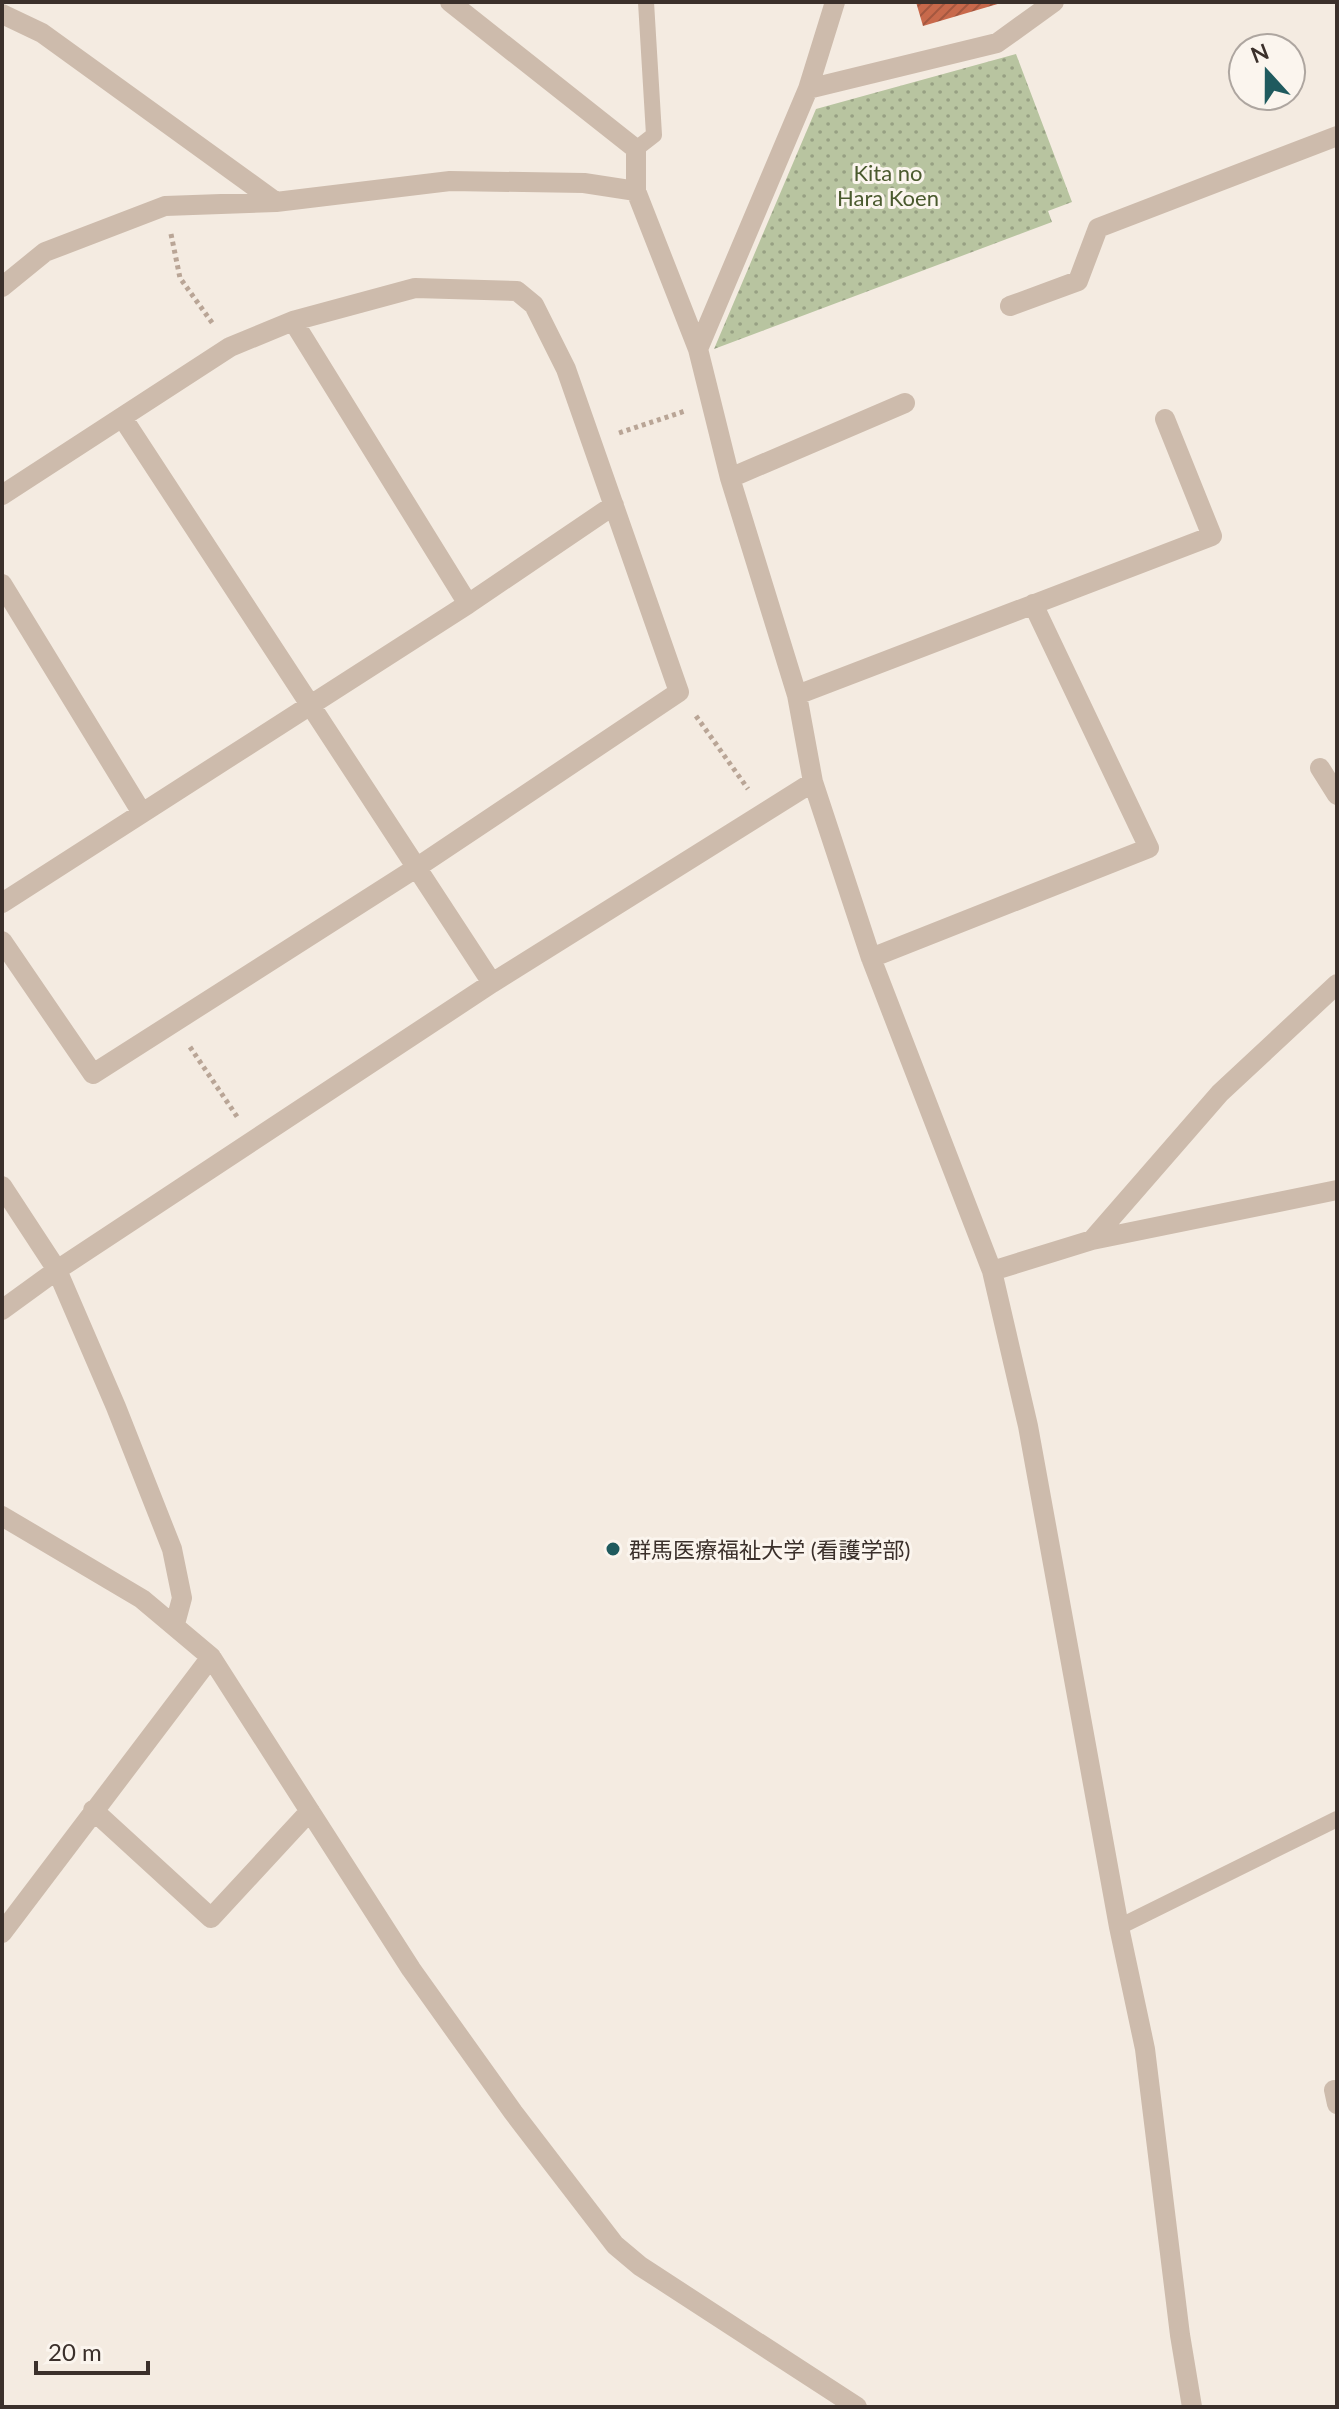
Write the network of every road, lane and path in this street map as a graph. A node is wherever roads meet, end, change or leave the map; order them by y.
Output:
1 (450, 2) edge
2 (646, 2) edge
3 (835, 2) edge
4 (1054, 2) edge
5 (2, 14) edge
6 (808, 89) junction
7 (1337, 136) edge
8 (636, 149) junction
9 (636, 191) junction
10 (276, 202) junction
11 (165, 206) junction
12 (2, 287) edge
13 (1010, 306) dead end
14 (293, 321) junction
15 (230, 347) junction
16 (698, 349) junction
17 (711, 402) junction
18 (905, 403) dead end
19 (122, 417) junction
20 (1165, 419) dead end
21 (592, 442) junction
22 (730, 478) junction
23 (2, 495) edge
24 (614, 505) junction
25 (2, 584) edge
26 (468, 604) junction
27 (1033, 604) junction
28 (679, 692) junction
29 (797, 695) junction
30 (310, 706) junction
31 (1320, 768) dead end
32 (813, 782) junction
33 (1337, 795) edge
34 (765, 812) junction
35 (142, 813) junction
36 (416, 868) junction
37 (2, 903) edge
38 (2, 941) edge
39 (871, 958) junction
40 (492, 983) junction
41 (1337, 984) edge
42 (173, 1023) junction
43 (253, 1140) junction
44 (2, 1186) edge
45 (1337, 1190) edge
46 (1092, 1240) junction
47 (57, 1270) junction
48 (992, 1271) junction
49 (2, 1310) edge
50 (2, 1516) edge
51 (175, 1624) junction
52 (211, 1657) junction
53 (93, 1810) junction
54 (310, 1811) junction
55 (1337, 1819) edge
56 (1119, 1927) junction
57 (2, 1933) edge
58 (857, 2407) edge
59 (1192, 2407) edge

1 - 8 street
2 - 8 lane
3 - 6 street
4 - 6 street
5 - 10 street
6 - 16 street
7 - 13 street
8 - 9 street
9 - 10 street
9 - 16 street
10 - 11 street
11 - 12 street
11 - 15 path
14 - 15 street
14 - 21 street
14 - 26 street
15 - 19 street
16 - 17 street
17 - 21 path
17 - 22 street
18 - 22 street
19 - 23 street
19 - 30 street
20 - 27 street
21 - 24 street
22 - 29 street
24 - 26 street
24 - 28 street
25 - 35 street
26 - 30 street
27 - 29 street
27 - 39 street
28 - 34 path
28 - 36 street
29 - 32 street
30 - 35 street
30 - 36 street
31 - 33 street
32 - 34 street
32 - 39 street
34 - 40 street
35 - 37 street
36 - 40 street
36 - 42 street
38 - 42 street
39 - 48 street
40 - 43 street
41 - 46 street
42 - 43 path
43 - 47 street
44 - 47 street
45 - 46 street
46 - 48 street
47 - 49 street
47 - 51 street
48 - 56 street
50 - 51 street
51 - 52 street
52 - 53 street
52 - 54 street
53 - 54 street
53 - 57 street
54 - 58 street
55 - 56 lane
56 - 59 street

